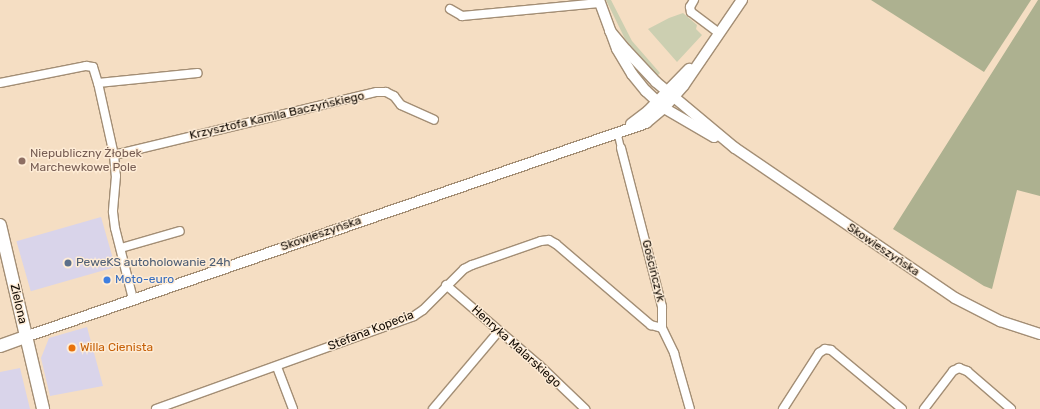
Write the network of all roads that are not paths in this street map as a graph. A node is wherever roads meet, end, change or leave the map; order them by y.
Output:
1 (742, 0) edge
2 (599, 1) edge
3 (692, 4) edge
4 (450, 9) dead end
5 (610, 31) junction
6 (719, 33) junction
7 (198, 73) dead end
8 (0, 83) edge
9 (98, 83) junction
10 (671, 95) junction
11 (661, 105) junction
12 (434, 120) dead end
13 (617, 131) junction
14 (621, 148) joint
15 (735, 148) junction
16 (114, 155) junction
17 (0, 225) edge
18 (180, 231) dead end
19 (121, 248) junction
20 (446, 285) junction
21 (134, 299) junction
22 (662, 328) junction
23 (500, 331) junction
24 (1040, 334) edge
25 (26, 337) junction
26 (0, 346) edge
27 (277, 366) junction
28 (43, 409) edge
29 (156, 409) edge
30 (293, 409) edge
31 (433, 409) edge
32 (585, 409) edge
33 (690, 409) edge
34 (783, 409) edge
35 (902, 409) edge
36 (924, 409) edge
37 (1011, 409) edge

1 - 6 street
2 - 4 street
2 - 5 street
3 - 6 street
5 - 10 street
5 - 11 street
6 - 10 street
7 - 9 street
8 - 9 street
9 - 16 street
10 - 11 street, Skowieszyńska
10 - 15 street, Skowieszyńska
11 - 13 street, Skowieszyńska
11 - 15 street, Skowieszyńska
12 - 16 street, Krzysztofa Kamila Baczyńskiego
13 - 14 street, Gościńczyk
13 - 21 street, Skowieszyńska
14 - 22 street, Gościńczyk
15 - 24 street, Skowieszyńska
16 - 19 street
17 - 25 main road, Zielona
18 - 19 street
19 - 21 street
20 - 22 street, Stefana Kopecia
20 - 23 street, Henryka Malarskiego
20 - 27 street, Stefana Kopecia
21 - 25 street, Skowieszyńska
22 - 33 street, Gościńczyk
23 - 31 street
23 - 32 street, Henryka Malarskiego
25 - 26 main road
25 - 28 main road, Zielona
27 - 29 street, Stefana Kopecia
27 - 30 street
34 - 35 street
36 - 37 street

